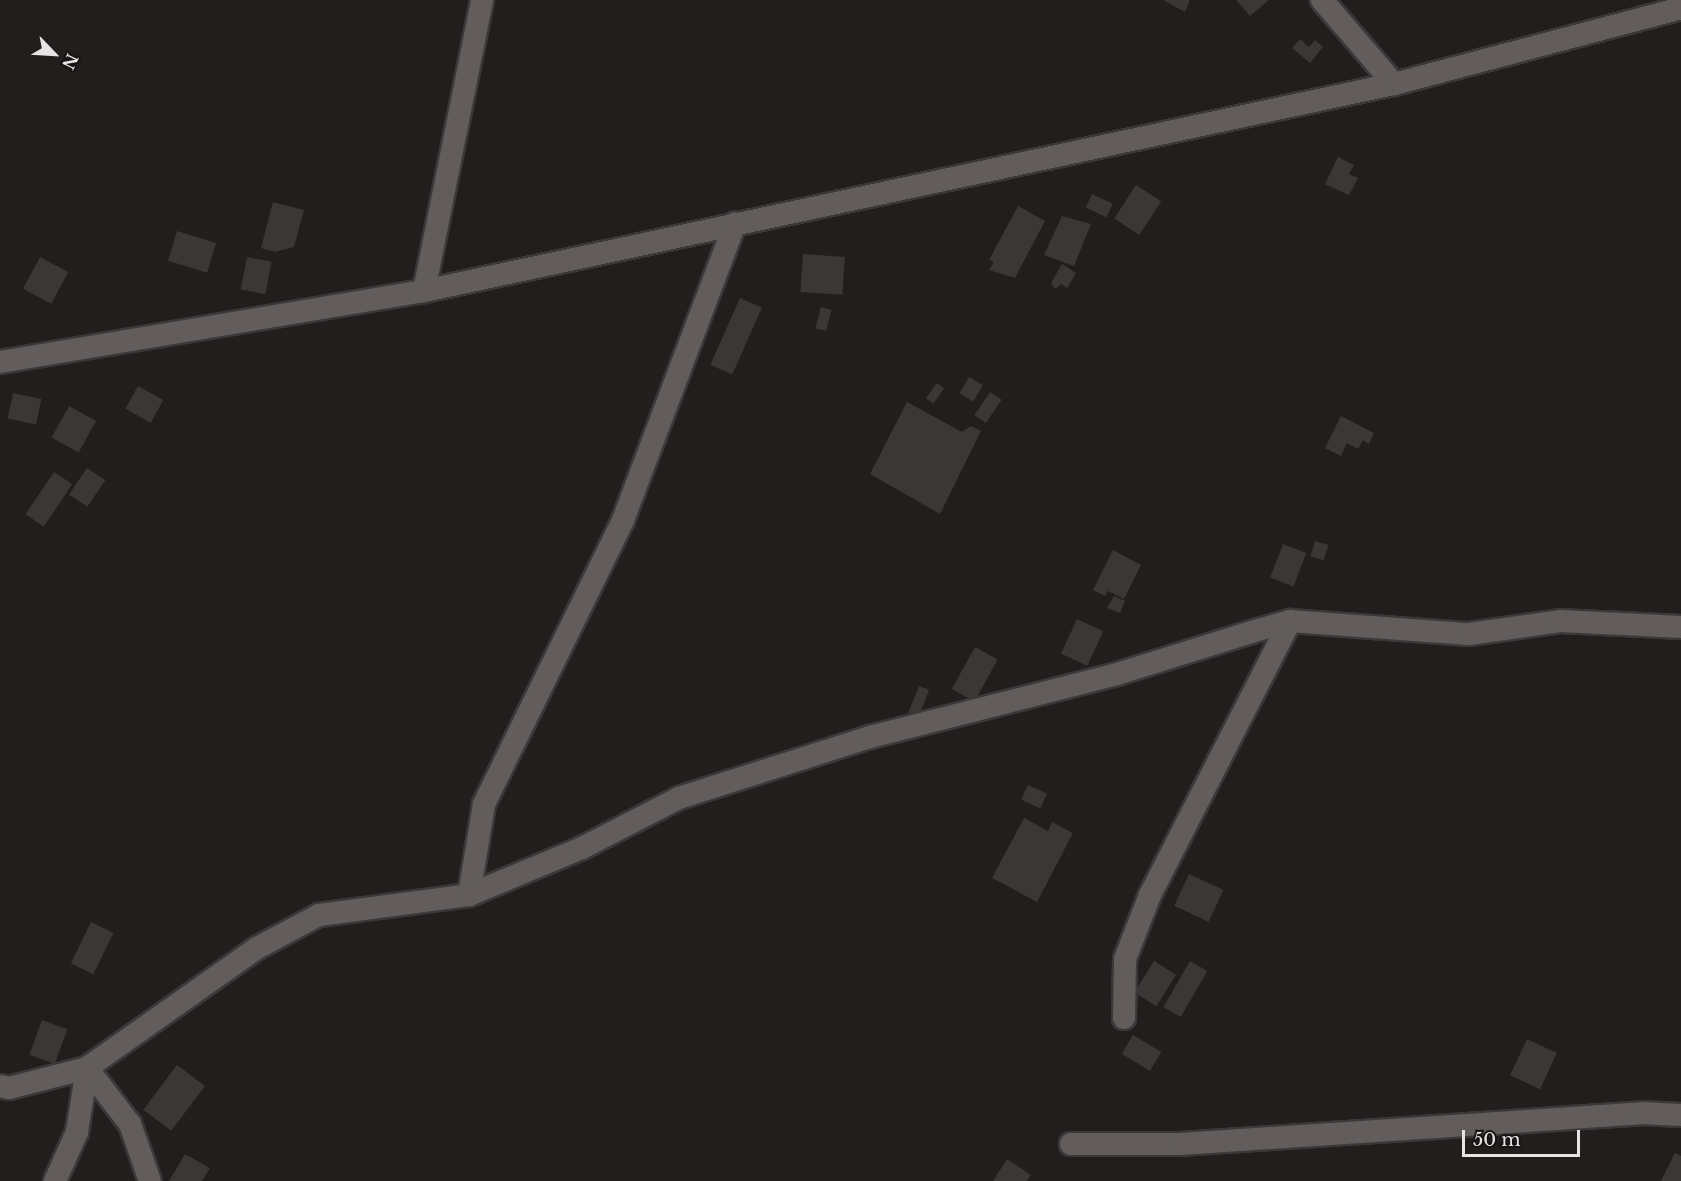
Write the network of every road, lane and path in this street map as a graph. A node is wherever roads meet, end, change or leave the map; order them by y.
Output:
1 (482, 0) edge
2 (1322, 0) edge
3 (1681, 8) edge
4 (1394, 84) junction
5 (735, 223) junction
6 (424, 291) junction
7 (0, 362) edge
8 (1290, 621) junction
9 (1681, 627) edge
10 (469, 895) junction
11 (1124, 1018) dead end
12 (87, 1068) junction
13 (0, 1086) edge
14 (1681, 1115) edge
15 (1071, 1144) dead end
16 (55, 1181) edge
17 (150, 1181) edge

1 - 6 street
2 - 4 street
3 - 4 street
4 - 5 street
5 - 6 street
5 - 10 street
6 - 7 street
8 - 9 street
8 - 10 street
8 - 11 street
10 - 12 street
12 - 13 street
12 - 16 street
12 - 17 street
14 - 15 street

